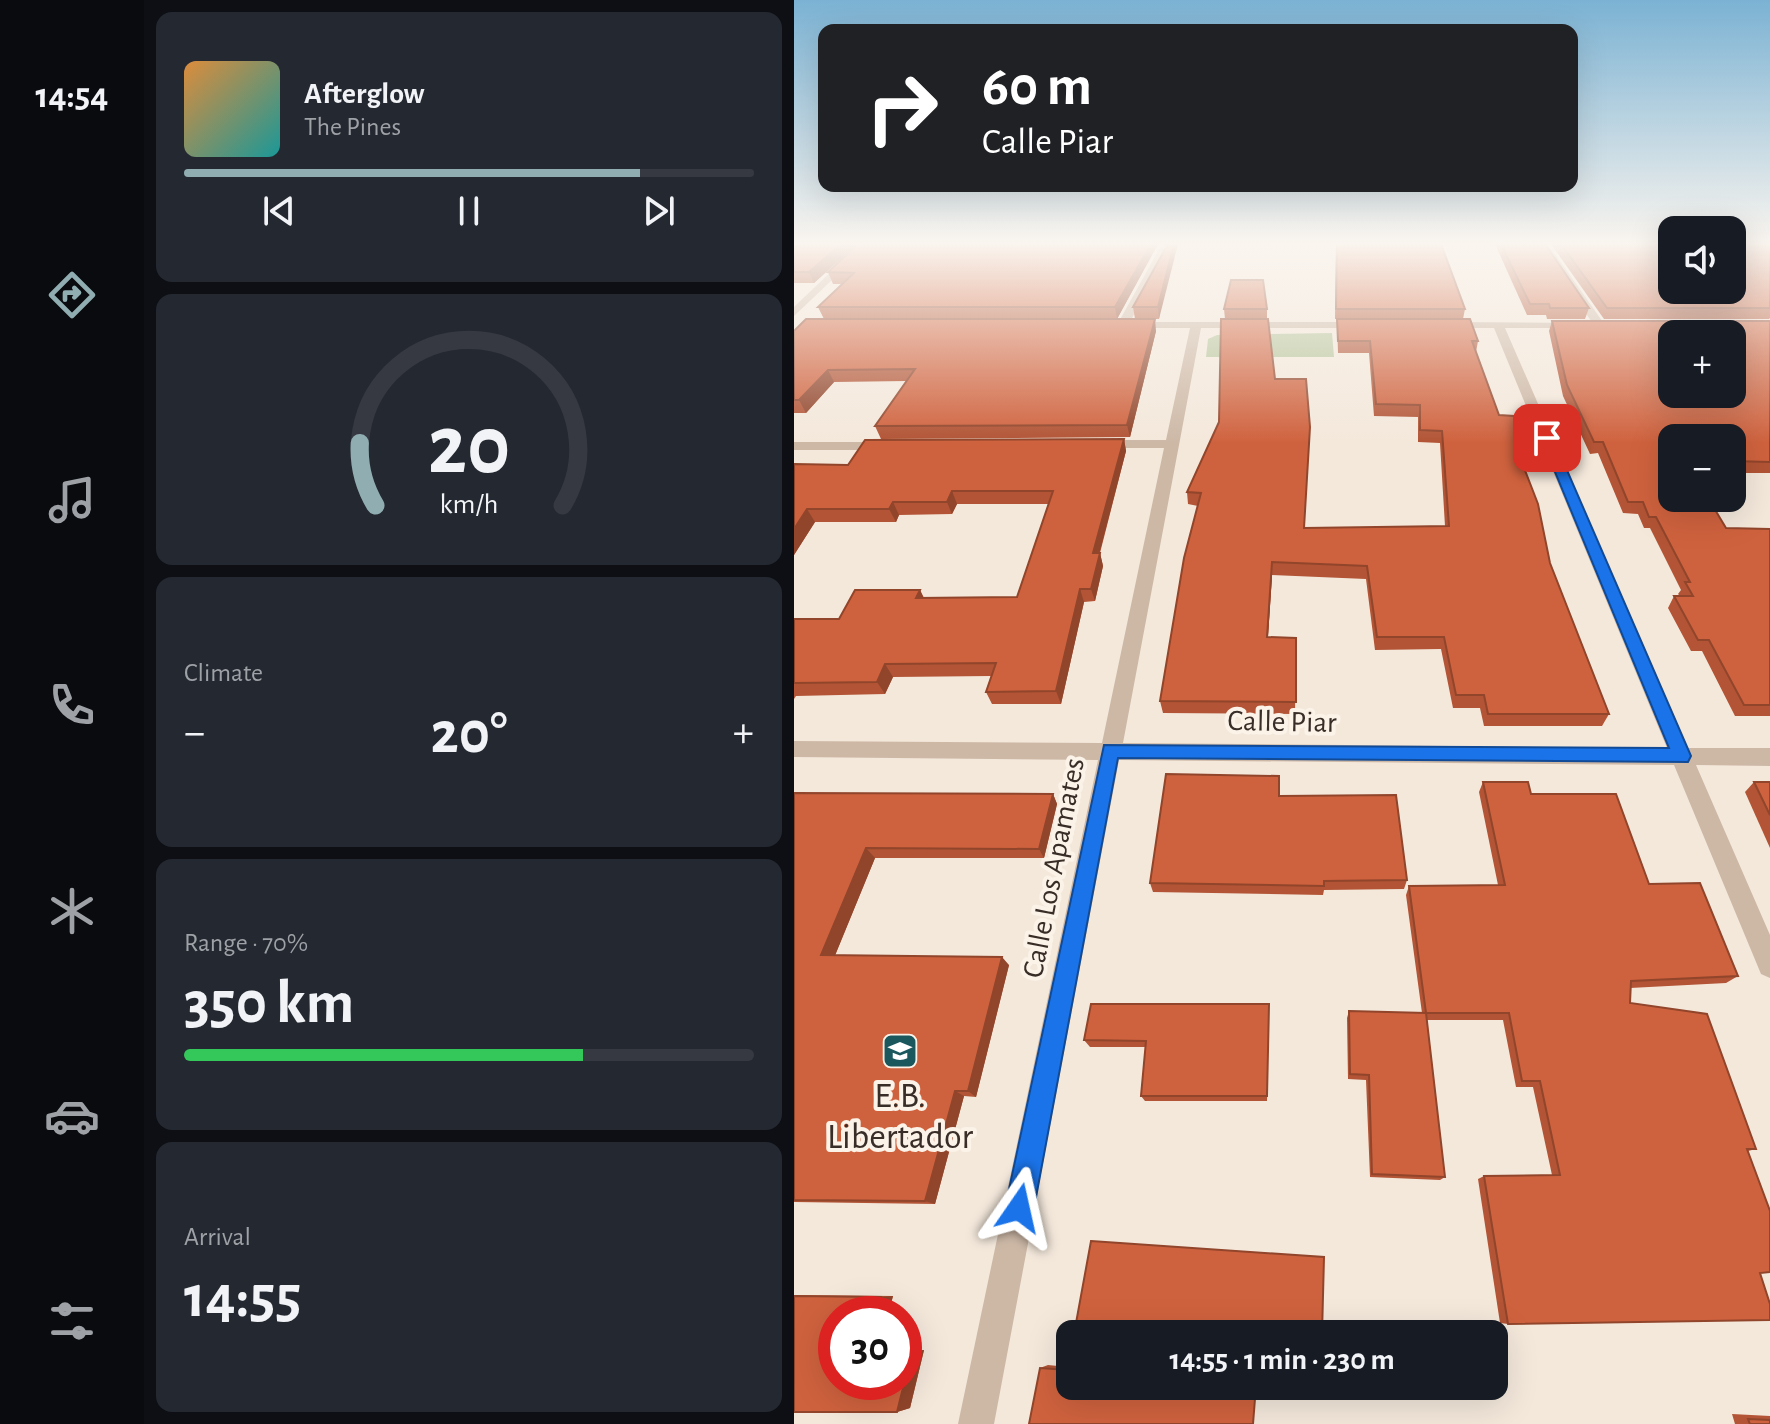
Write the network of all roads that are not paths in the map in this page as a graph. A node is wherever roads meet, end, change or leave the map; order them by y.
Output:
1 (1131, 310) edge
2 (1589, 310) edge
3 (1108, 325) edge
4 (1123, 325) junction
5 (1196, 325) junction
6 (1370, 325) edge
7 (1434, 325) edge
8 (1498, 325) junction
9 (1599, 325) junction
10 (1614, 325) edge
11 (1077, 444) edge
12 (1172, 444) junction
13 (794, 446) edge
14 (904, 446) edge
15 (794, 749) edge
16 (1110, 751) junction
17 (1682, 756) junction
18 (1770, 757) edge
19 (1770, 965) edge
20 (976, 1424) edge

1 - 4 street
2 - 9 street
3 - 4 street
4 - 5 street
5 - 6 street
5 - 12 street, Calle Los Apamates
7 - 8 street
8 - 9 street
8 - 17 street
9 - 10 street
11 - 12 street
12 - 16 street, Calle Los Apamates
13 - 14 street
15 - 16 street, Calle Piar
16 - 17 street, Calle Piar
16 - 20 street, Calle Los Apamates
17 - 18 street, Calle Piar
17 - 19 street

